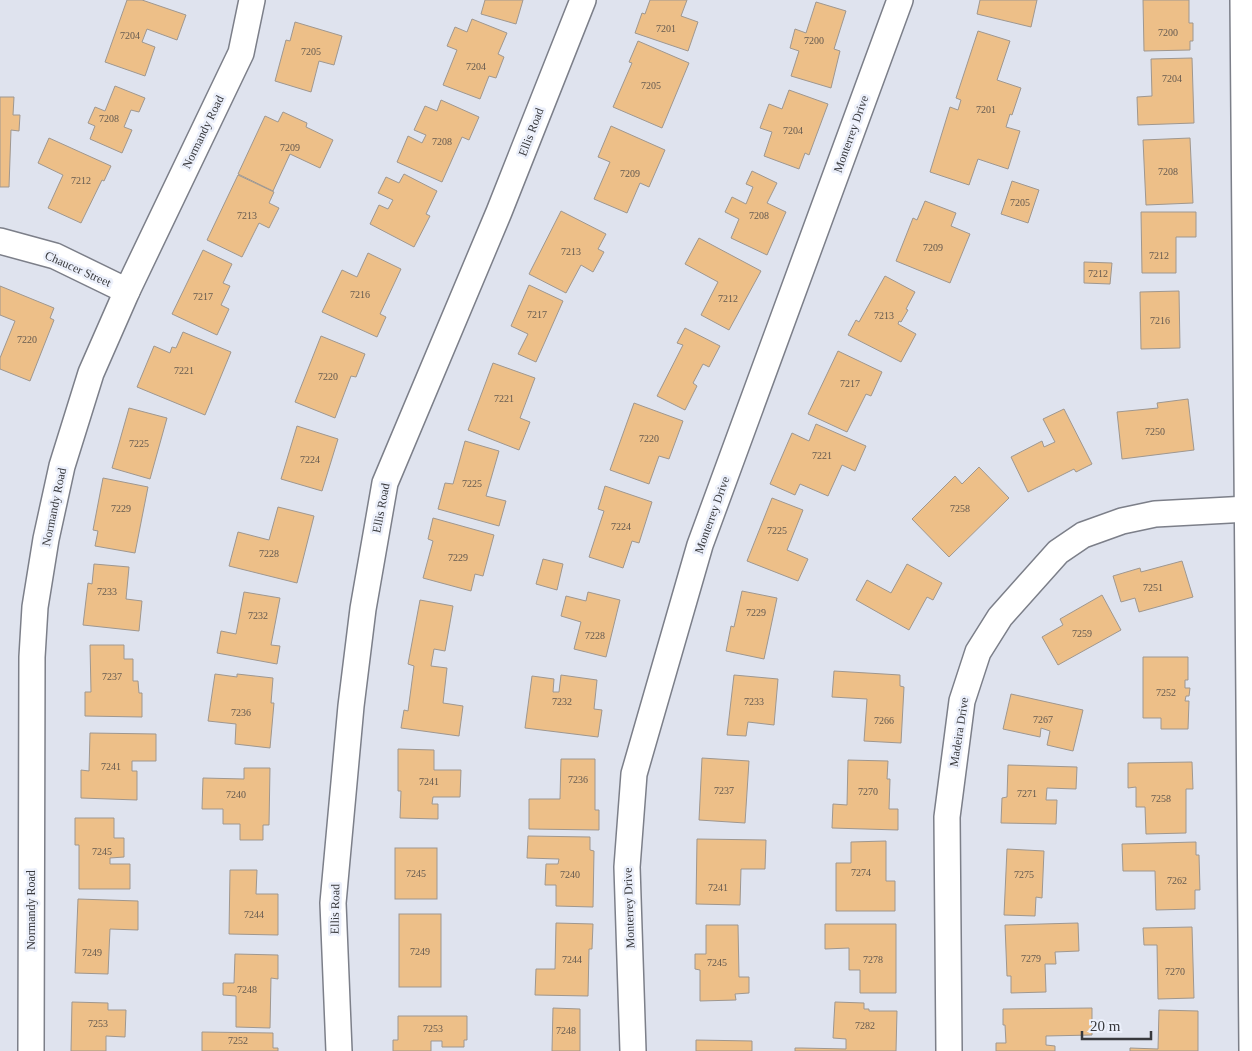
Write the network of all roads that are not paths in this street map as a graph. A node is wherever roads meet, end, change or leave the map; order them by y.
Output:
1 (252, 0) edge
2 (583, 0) edge
3 (900, 0) edge
4 (1246, 1) edge
5 (0, 241) edge
6 (127, 291) junction
7 (1249, 295) edge
8 (1248, 509) junction
9 (1250, 582) edge
10 (31, 1051) edge
11 (339, 1051) edge
12 (633, 1051) edge
13 (949, 1051) edge
14 (1252, 1051) edge

1 - 6 street, Normandy Road
2 - 11 street, Ellis Road
3 - 12 street, Monterrey Drive
4 - 7 street
5 - 6 street, Chaucer Street
6 - 10 street, Normandy Road
7 - 8 street
8 - 9 street
8 - 13 street, Madeira Drive
9 - 14 street

